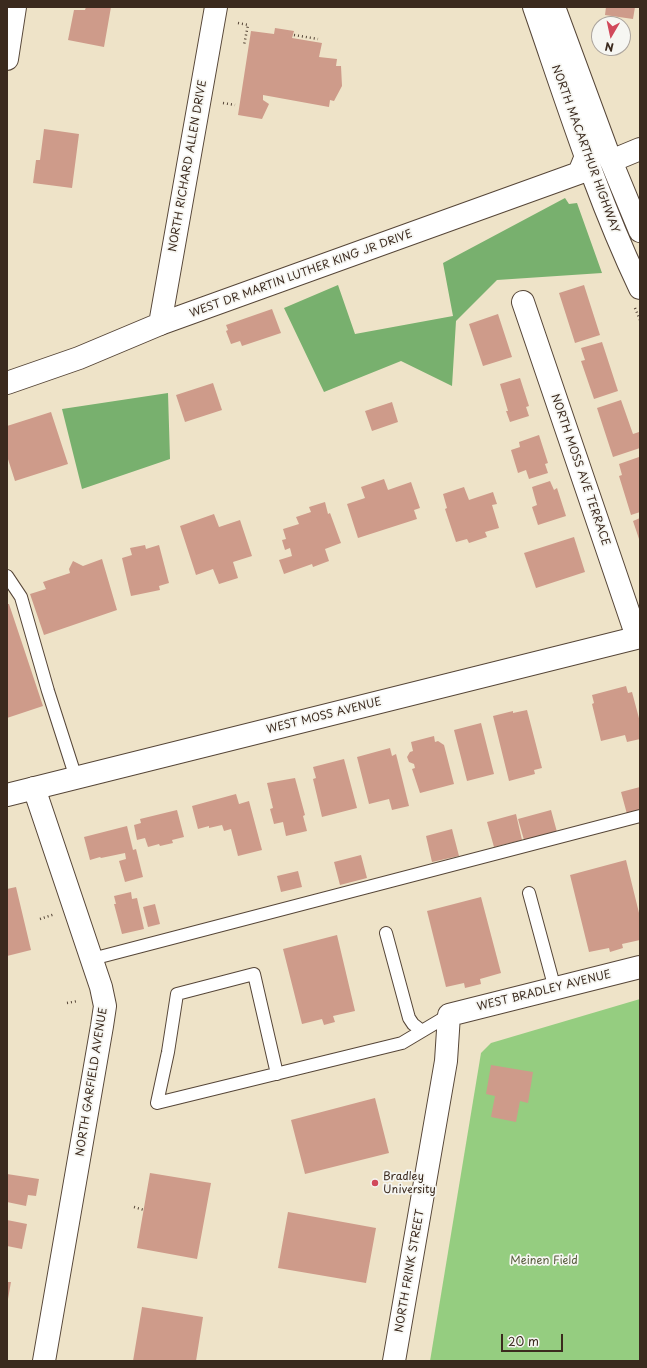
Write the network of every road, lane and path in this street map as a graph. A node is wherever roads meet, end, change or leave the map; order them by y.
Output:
1 (15, 7) edge
2 (216, 7) edge
3 (534, 7) edge
4 (554, 7) edge
5 (238, 23) dead end
6 (294, 35) dead end
7 (318, 39) dead end
8 (244, 45) dead end
9 (7, 59) edge
10 (223, 103) dead end
11 (235, 105) dead end
12 (640, 149) edge
13 (586, 156) junction
14 (611, 161) junction
15 (640, 231) edge
16 (640, 288) edge
17 (523, 302) dead end
18 (160, 324) junction
19 (7, 383) edge
20 (7, 576) edge
21 (639, 637) edge
22 (76, 778) junction
23 (34, 788) junction
24 (7, 795) edge
25 (640, 816) edge
26 (529, 893) dead end
27 (50, 915) dead end
28 (40, 919) dead end
29 (386, 933) dead end
30 (92, 959) junction
31 (640, 967) edge
32 (555, 989) junction
33 (78, 1001) dead end
34 (67, 1003) dead end
35 (449, 1015) junction
36 (422, 1031) junction
37 (276, 1074) junction
38 (134, 1207) dead end
39 (144, 1210) dead end
40 (44, 1361) edge
41 (394, 1361) edge

1 - 9 street
2 - 18 street, NORTH RICHARD ALLEN DRIVE
3 - 13 street, NORTH MACARTHUR HIGHWAY
4 - 14 street, NORTH MACARTHUR HIGHWAY
5 - 8 path
6 - 7 path
10 - 11 path
12 - 14 street
13 - 16 street, NORTH MACARTHUR HIGHWAY
13 - 18 street, WEST DR MARTIN LUTHER KING JR DRIVE
14 - 15 street, NORTH MACARTHUR HIGHWAY
17 - 21 street, NORTH MOSS AVE TERRACE
18 - 19 street, WEST DR MARTIN LUTHER KING JR DRIVE
20 - 22 lane
21 - 22 street, WEST MOSS AVENUE
22 - 23 street, WEST MOSS AVENUE
23 - 24 street, WEST MOSS AVENUE
23 - 30 street, NORTH GARFIELD AVENUE
25 - 30 lane
26 - 32 lane
27 - 28 path
29 - 36 lane
30 - 40 street, NORTH GARFIELD AVENUE
31 - 32 street, WEST BRADLEY AVENUE
32 - 35 street, WEST BRADLEY AVENUE
33 - 34 path
35 - 36 lane
35 - 41 street, NORTH FRINK STREET
36 - 37 lane
37 - 37 lane
38 - 39 path

